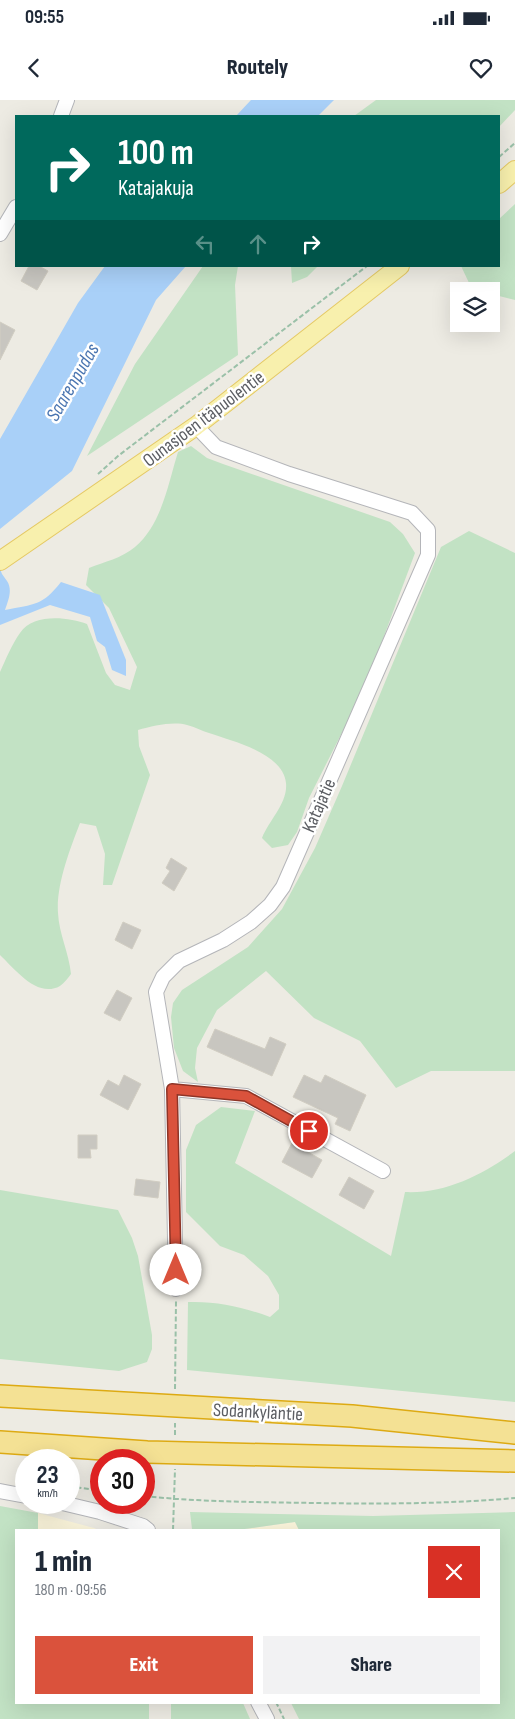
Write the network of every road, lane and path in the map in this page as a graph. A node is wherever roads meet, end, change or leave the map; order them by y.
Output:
1 (67, 100) edge
2 (61, 115) edge
3 (515, 144) edge
4 (500, 156) edge
5 (515, 170) edge
6 (500, 183) edge
7 (15, 209) edge
8 (0, 234) edge
9 (366, 267) edge
10 (399, 267) edge
11 (196, 426) junction
12 (98, 474) dead end
13 (0, 561) edge
14 (172, 1089) junction
15 (383, 1171) dead end
16 (176, 1289) joint
17 (175, 1392) dead end
18 (0, 1396) edge
19 (175, 1420) dead end
20 (515, 1433) edge
21 (175, 1436) dead end
22 (0, 1442) edge
23 (515, 1461) edge
24 (174, 1462) dead end
25 (0, 1491) edge
26 (15, 1494) edge
27 (155, 1497) edge
28 (515, 1498) edge
29 (174, 1499) junction
30 (80, 1507) edge
31 (173, 1526) joint
32 (147, 1529) edge
33 (177, 1529) edge
34 (259, 1704) edge
35 (277, 1704) edge
36 (267, 1719) edge
37 (284, 1719) edge

1 - 2 street
3 - 4 path
5 - 6 main road
7 - 8 street
9 - 12 path
10 - 11 main road, Ounasjoen itäpuolentie
11 - 13 main road, Ounasjoen itäpuolentie
11 - 14 street, Katajatie
14 - 15 street
14 - 16 street, Katajatie
16 - 17 path
18 - 20 highway, Sodankyläntie
19 - 21 path
22 - 23 highway
24 - 29 path
25 - 26 street
27 - 29 path
28 - 29 path
29 - 31 path
30 - 32 street
31 - 33 path
34 - 36 street
35 - 37 path

